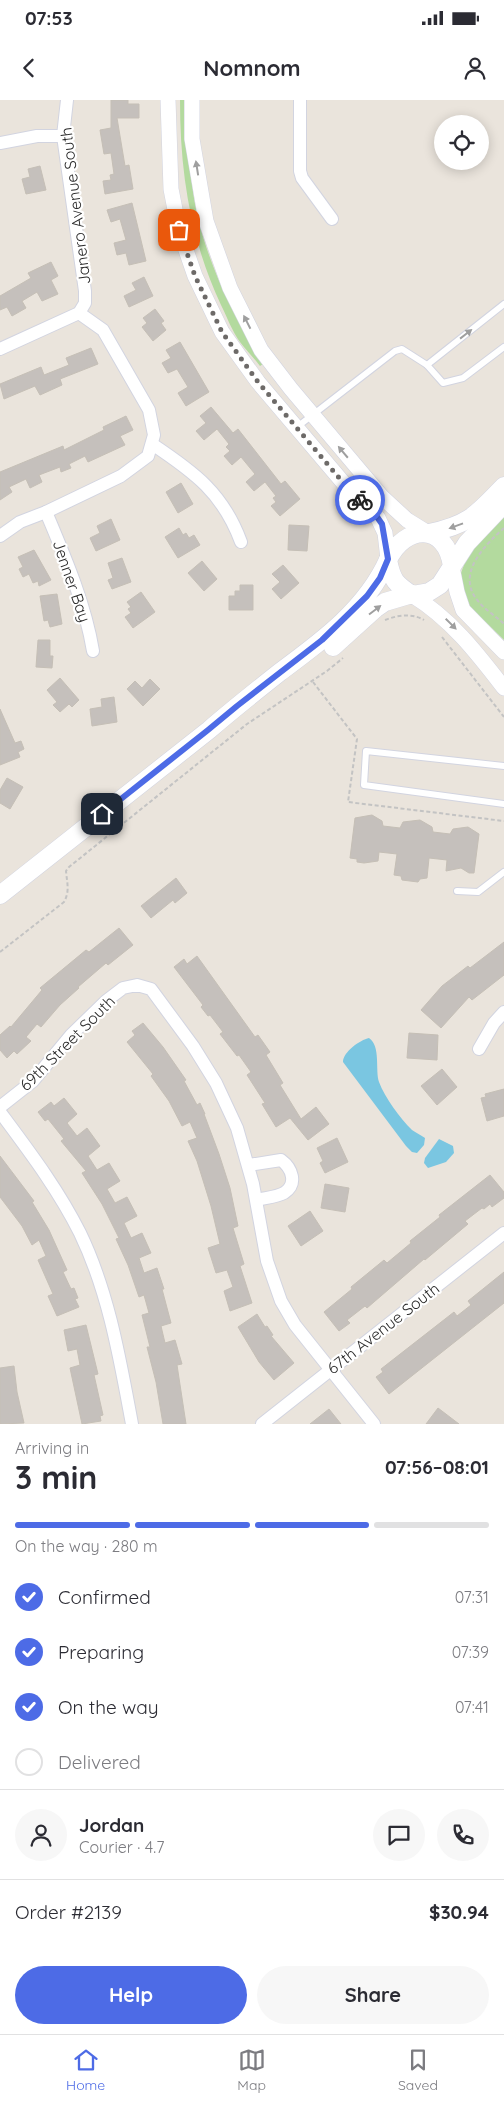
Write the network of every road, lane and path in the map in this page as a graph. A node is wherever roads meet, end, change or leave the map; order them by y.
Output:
1 (67, 100) edge
2 (168, 100) edge
3 (192, 100) edge
4 (300, 100) edge
5 (63, 136) junction
6 (0, 143) edge
7 (332, 219) dead end
8 (504, 304) edge
9 (79, 313) junction
10 (504, 347) edge
11 (0, 349) edge
12 (427, 364) junction
13 (313, 415) junction
14 (297, 428) junction
15 (152, 444) junction
16 (504, 486) edge
17 (504, 504) edge
18 (46, 512) junction
19 (504, 528) edge
20 (429, 533) junction
21 (0, 536) edge
22 (241, 542) dead end
23 (388, 560) junction
24 (452, 567) junction
25 (412, 595) junction
26 (382, 622) dead end
27 (426, 622) dead end
28 (504, 624) edge
29 (436, 630) dead end
30 (93, 651) dead end
31 (504, 652) edge
32 (349, 654) dead end
33 (312, 681) junction
34 (504, 688) edge
35 (504, 717) edge
36 (208, 730) junction
37 (504, 766) edge
38 (504, 804) edge
39 (504, 821) edge
40 (504, 872) edge
41 (457, 891) dead end
42 (0, 895) edge
43 (0, 952) edge
44 (504, 1012) edge
45 (479, 1049) dead end
46 (0, 1107) edge
47 (0, 1112) edge
48 (249, 1165) junction
49 (257, 1200) junction
50 (504, 1233) edge
51 (330, 1370) junction
52 (132, 1424) edge
53 (262, 1424) edge
54 (374, 1424) edge

1 - 5 street, Janero Avenue South
2 - 14 street
13 -> 3 street
4 - 7 street
5 - 6 street
5 - 9 street, Janero Avenue South
12 -> 8 lane
9 - 11 street
9 - 15 street
10 - 12 lane
12 - 13 lane
13 - 14 lane
20 -> 13 street
14 - 23 street
15 - 18 street
15 - 22 street
16 -> 20 main road
17 - 24 main road
18 - 21 street
18 - 30 street, Jenner Bay
19 - 28 path
20 - 23 main road
20 - 24 main road
23 - 25 main road
23 - 36 main road
24 - 25 main road
24 - 31 street
25 -> 34 street
36 -> 25 main road
26 - 27 path
29 - 35 path
32 - 33 path
33 - 39 path
33 - 43 path
36 - 42 main road
37 - 38 lane
40 - 41 lane
44 - 45 street
46 - 48 street, 69th Street South
47 - 52 street
48 - 49 street
48 - 49 street
49 - 51 street
50 - 51 street, 67th Avenue South
51 - 53 street, 67th Avenue South
51 - 54 street

